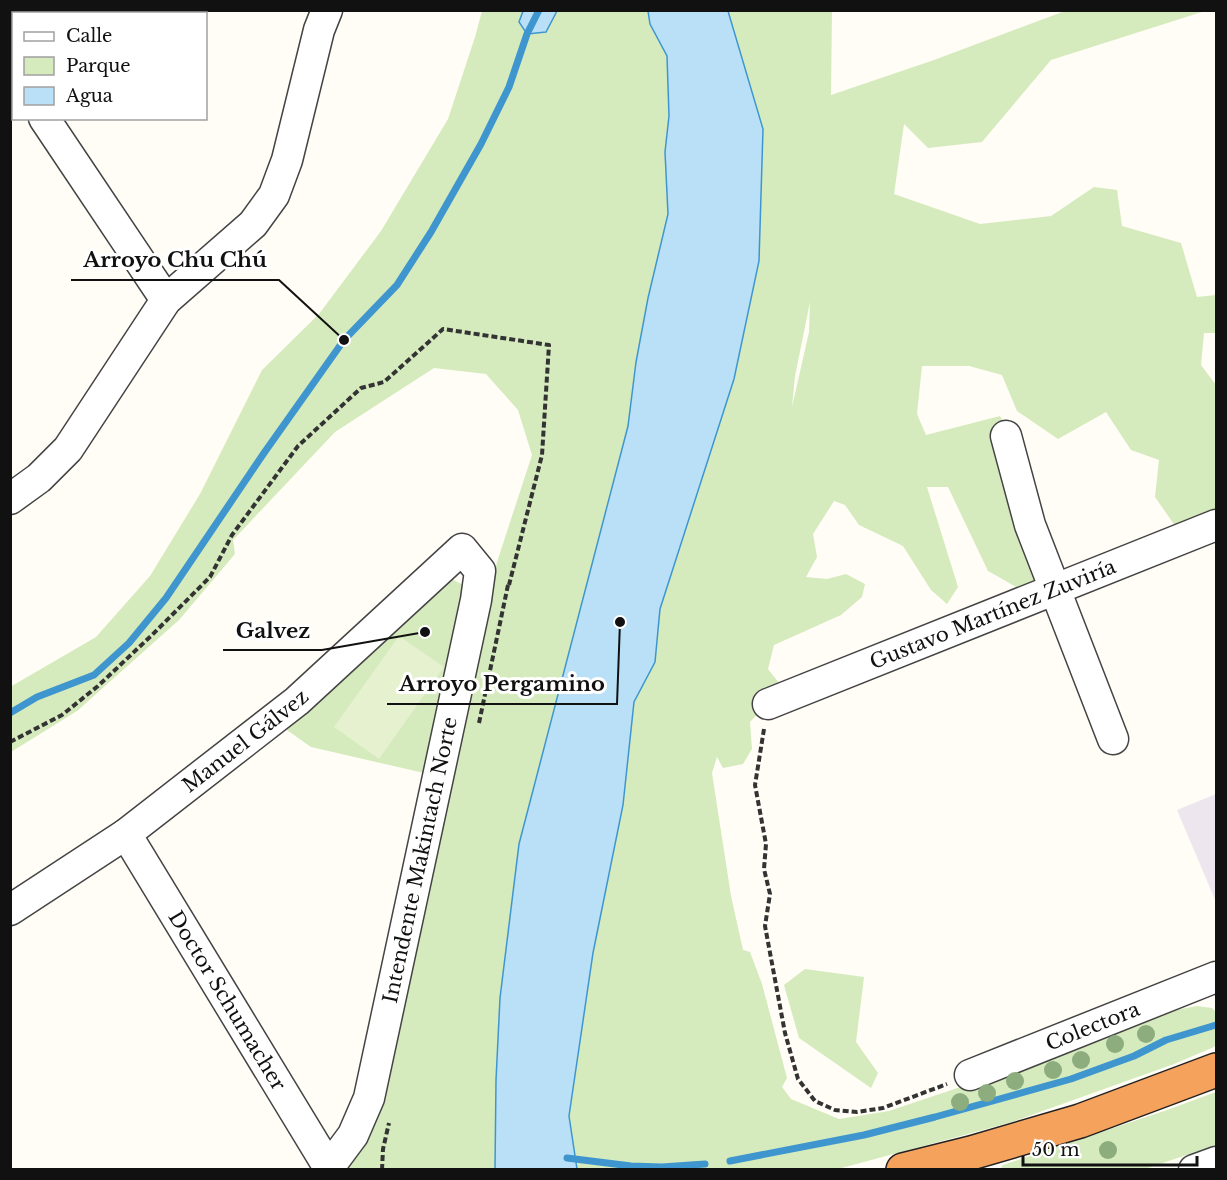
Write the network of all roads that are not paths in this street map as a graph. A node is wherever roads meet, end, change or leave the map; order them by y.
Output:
1 (327, 10) edge
2 (45, 120) edge
3 (166, 300) junction
4 (1006, 435) dead end
5 (10, 499) edge
6 (1216, 525) edge
7 (462, 549) joint
8 (1055, 589) junction
9 (768, 704) road end
10 (1113, 740) dead end
11 (126, 834) junction
12 (10, 910) edge
13 (1216, 977) edge
14 (1216, 1070) edge
15 (970, 1075) road end
16 (976, 1162) edge
17 (1216, 1162) edge
18 (328, 1169) edge
19 (903, 1170) edge
20 (1194, 1170) edge

1 - 3 street
2 - 3 street
3 - 5 street
4 - 8 street
6 - 8 street, Gustavo Martínez Zuviría
7 - 11 street, Manuel Gálvez
7 - 18 street, Intendente Makintach Norte
8 - 9 street, Gustavo Martínez Zuviría
8 - 10 street
11 - 12 street, Manuel Gálvez
11 - 18 street, Doctor Schumacher
13 - 15 street, Colectora
14 - 16 highway
16 - 19 highway
17 - 20 street

